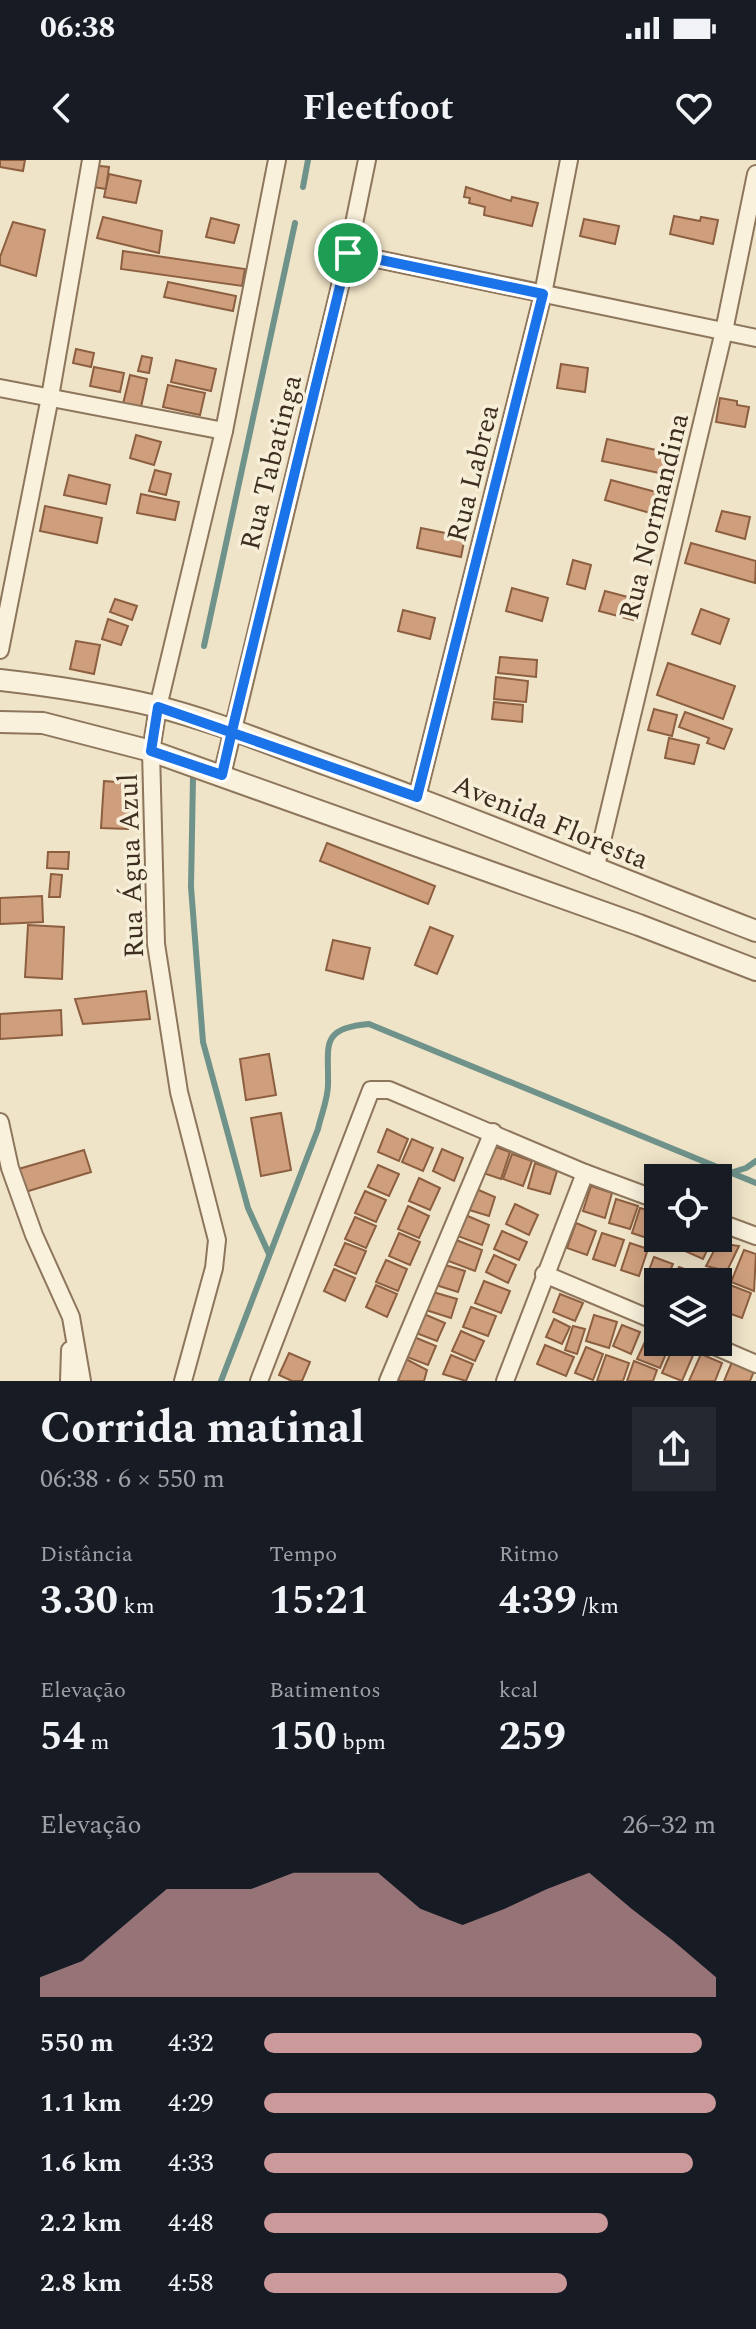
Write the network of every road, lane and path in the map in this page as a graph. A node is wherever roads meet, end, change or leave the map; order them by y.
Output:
1 (91, 160) edge
2 (277, 160) edge
3 (367, 160) edge
4 (569, 160) edge
5 (756, 174) edge
6 (348, 253) junction
7 (543, 294) junction
8 (724, 331) junction
9 (756, 338) edge
10 (0, 388) edge
11 (50, 397) junction
12 (224, 431) junction
13 (0, 650) edge
14 (0, 680) edge
15 (158, 707) junction
16 (0, 722) edge
17 (232, 731) junction
18 (151, 751) junction
19 (222, 775) junction
20 (417, 797) junction
21 (595, 870) junction
22 (756, 931) edge
23 (756, 970) edge
24 (0, 1122) edge
25 (493, 1132) junction
26 (585, 1173) junction
27 (644, 1195) edge
28 (732, 1227) edge
29 (756, 1236) edge
30 (544, 1274) junction
31 (644, 1316) edge
32 (71, 1317) junction
33 (732, 1354) edge
34 (756, 1364) edge
35 (69, 1381) edge
36 (82, 1381) edge
37 (183, 1381) edge
38 (259, 1381) edge
39 (388, 1381) edge
40 (505, 1381) edge

1 - 11 street
2 - 12 street, Rua Água Azul
3 - 6 street, Rua Tabatinga
4 - 7 street, Rua Labrea
5 - 8 street, Rua Normandina
6 - 7 street
6 - 17 street, Rua Tabatinga
7 - 8 street
7 - 20 street, Rua Labrea
8 - 9 street
8 - 21 street, Rua Normandina
10 - 11 street
11 - 12 street
11 - 13 street
12 - 15 street, Rua Água Azul
14 - 15 street, Avenida Floresta
15 - 17 street, Avenida Floresta
15 - 18 street, Rua Água Azul
16 - 18 street
17 - 19 street, Rua Tabatinga
17 - 20 street, Avenida Floresta
18 - 19 street
18 - 37 street, Rua Água Azul
19 - 23 street
20 - 21 street, Avenida Floresta
21 - 22 street, Avenida Floresta
24 - 32 street
25 - 26 street
25 - 38 street
25 - 39 street
26 - 27 street
26 - 30 street
28 - 29 street
30 - 31 street
30 - 40 street
32 - 35 street
32 - 36 street
33 - 34 street

